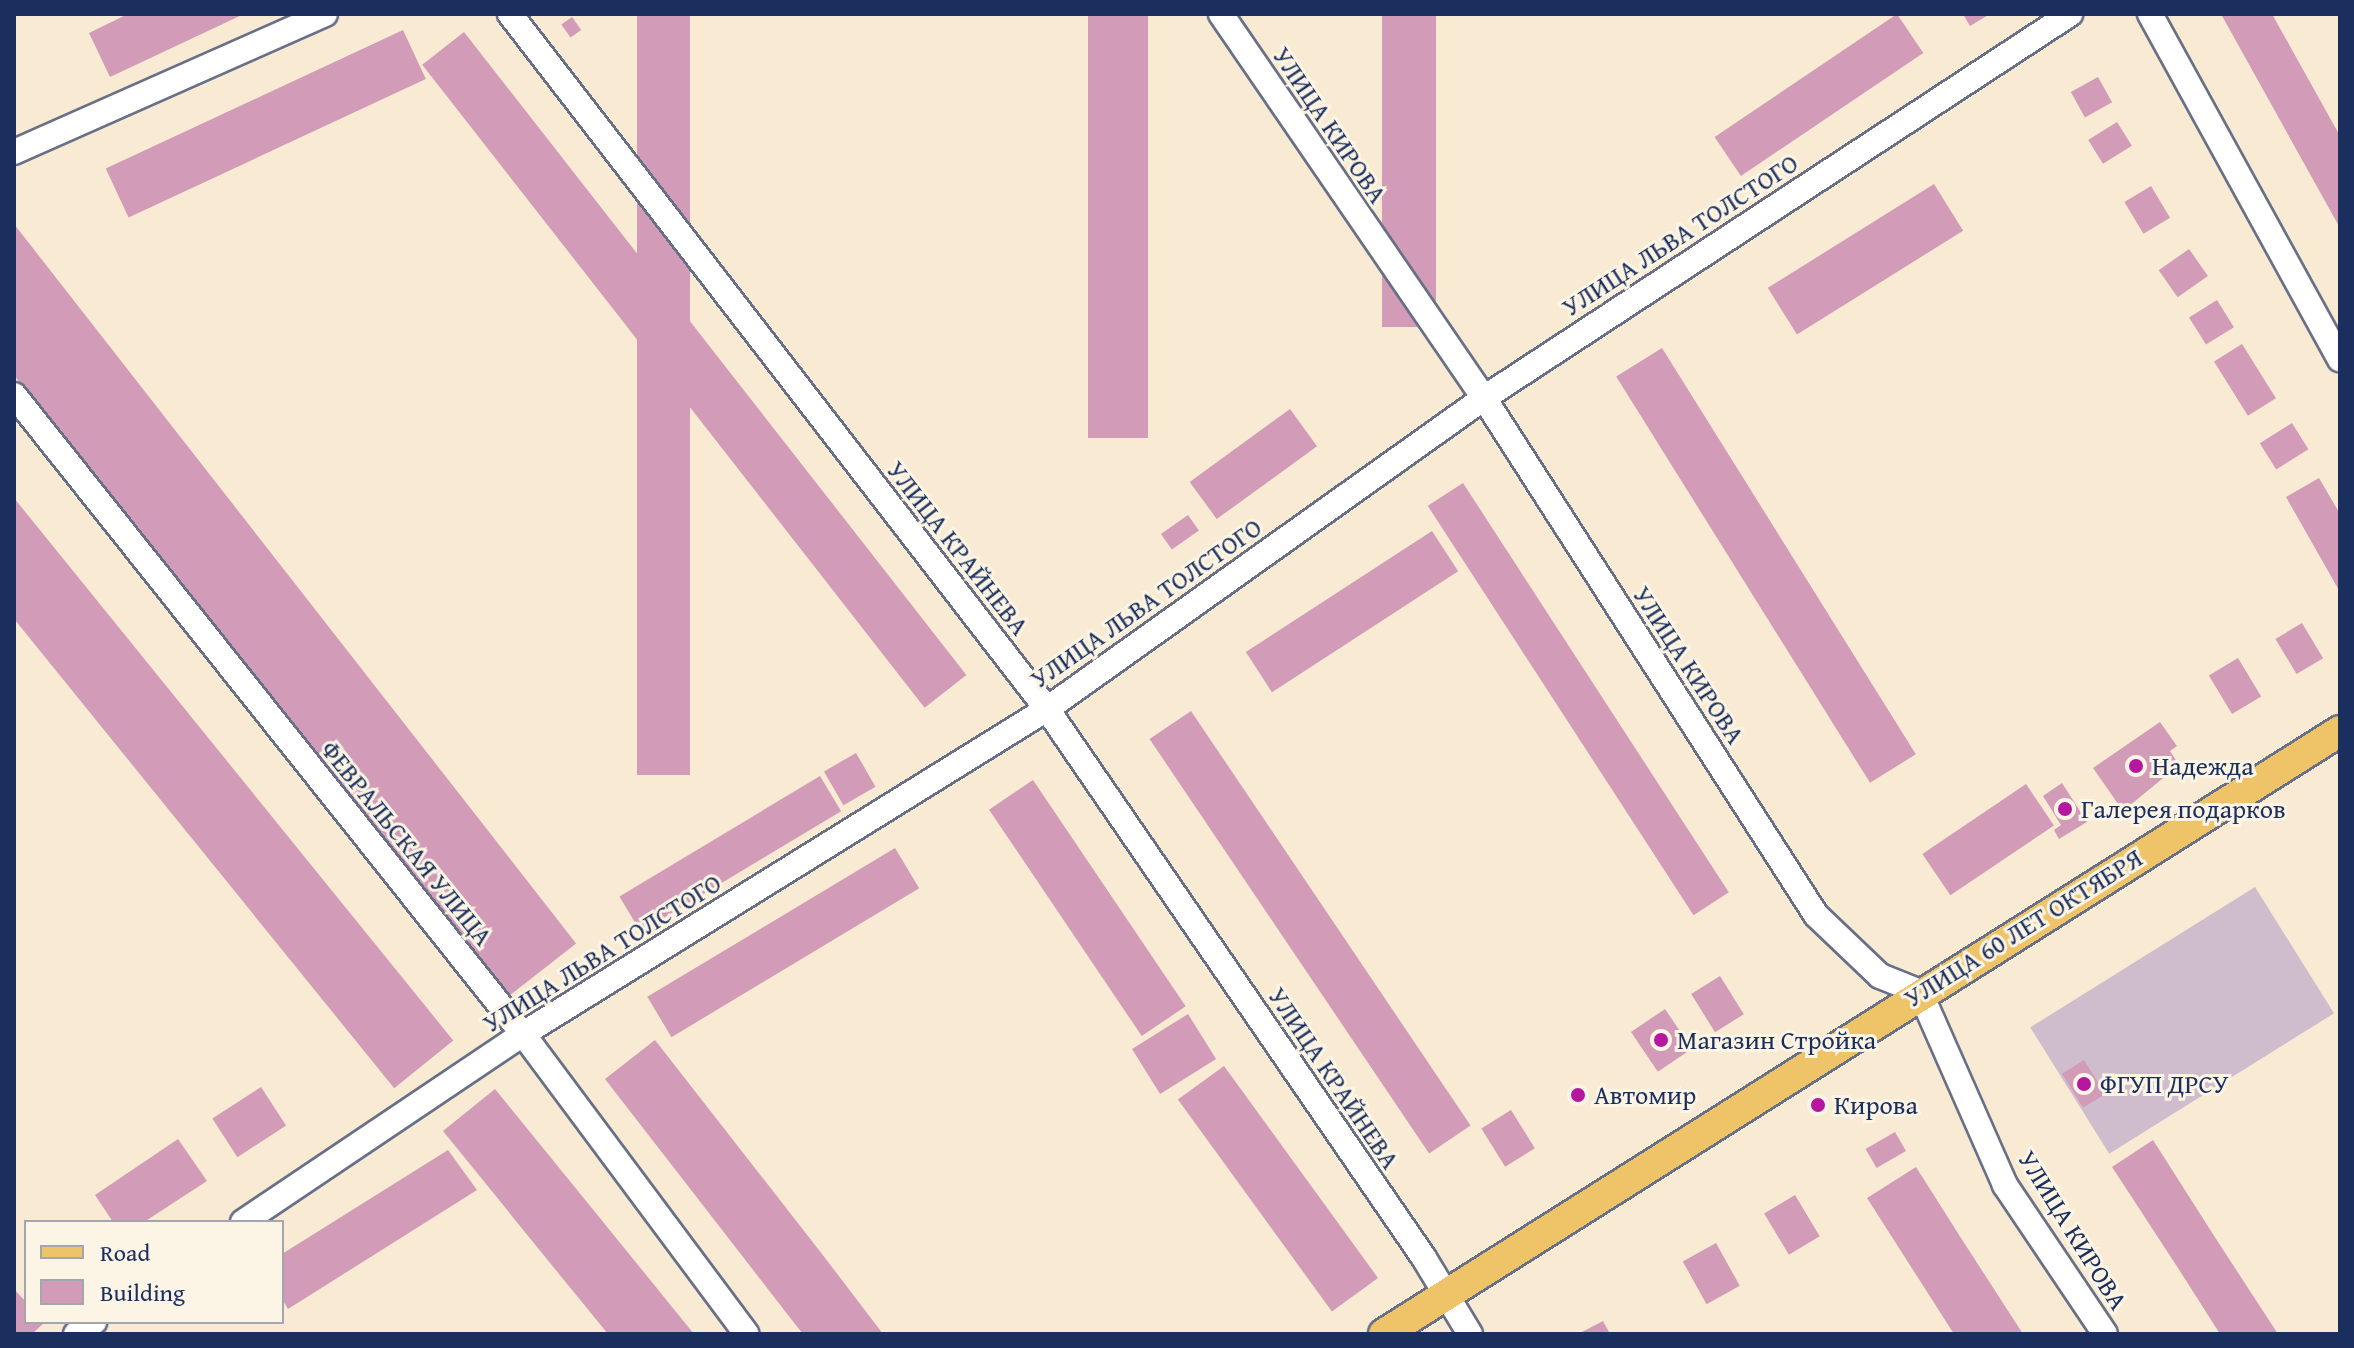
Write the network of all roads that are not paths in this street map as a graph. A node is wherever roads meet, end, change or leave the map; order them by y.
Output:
1 (325, 14) edge
2 (510, 14) edge
3 (1221, 14) edge
4 (2070, 14) edge
5 (2150, 14) edge
6 (14, 152) edge
7 (2340, 359) edge
8 (14, 395) edge
9 (1484, 398) junction
10 (1047, 709) junction
11 (2340, 731) edge
12 (1920, 992) junction
13 (523, 1034) junction
14 (246, 1220) edge
15 (1446, 1293) junction
16 (747, 1334) edge
17 (1384, 1334) edge
18 (1470, 1334) edge
19 (2105, 1334) edge

1 - 6 street
2 - 10 street, УЛИЦА КРАЙНЕВА
3 - 9 street, УЛИЦА КИРОВА
4 - 9 street, УЛИЦА ЛЬВА ТОЛСТОГО
5 - 7 street
8 - 13 street, ФЕВРАЛЬСКАЯ УЛИЦА
9 - 10 street, УЛИЦА ЛЬВА ТОЛСТОГО
9 - 12 street, УЛИЦА КИРОВА
10 - 13 street, УЛИЦА ЛЬВА ТОЛСТОГО
10 - 15 street, УЛИЦА КРАЙНЕВА
11 - 12 main road, УЛИЦА 60 ЛЕТ ОКТЯБРЯ
12 - 15 main road, УЛИЦА 60 ЛЕТ ОКТЯБРЯ
12 - 19 street, УЛИЦА КИРОВА
13 - 14 street, УЛИЦА ЛЬВА ТОЛСТОГО
13 - 16 street, ФЕВРАЛЬСКАЯ УЛИЦА
15 - 17 main road, УЛИЦА 60 ЛЕТ ОКТЯБРЯ
15 - 18 street, УЛИЦА КРАЙНЕВА

